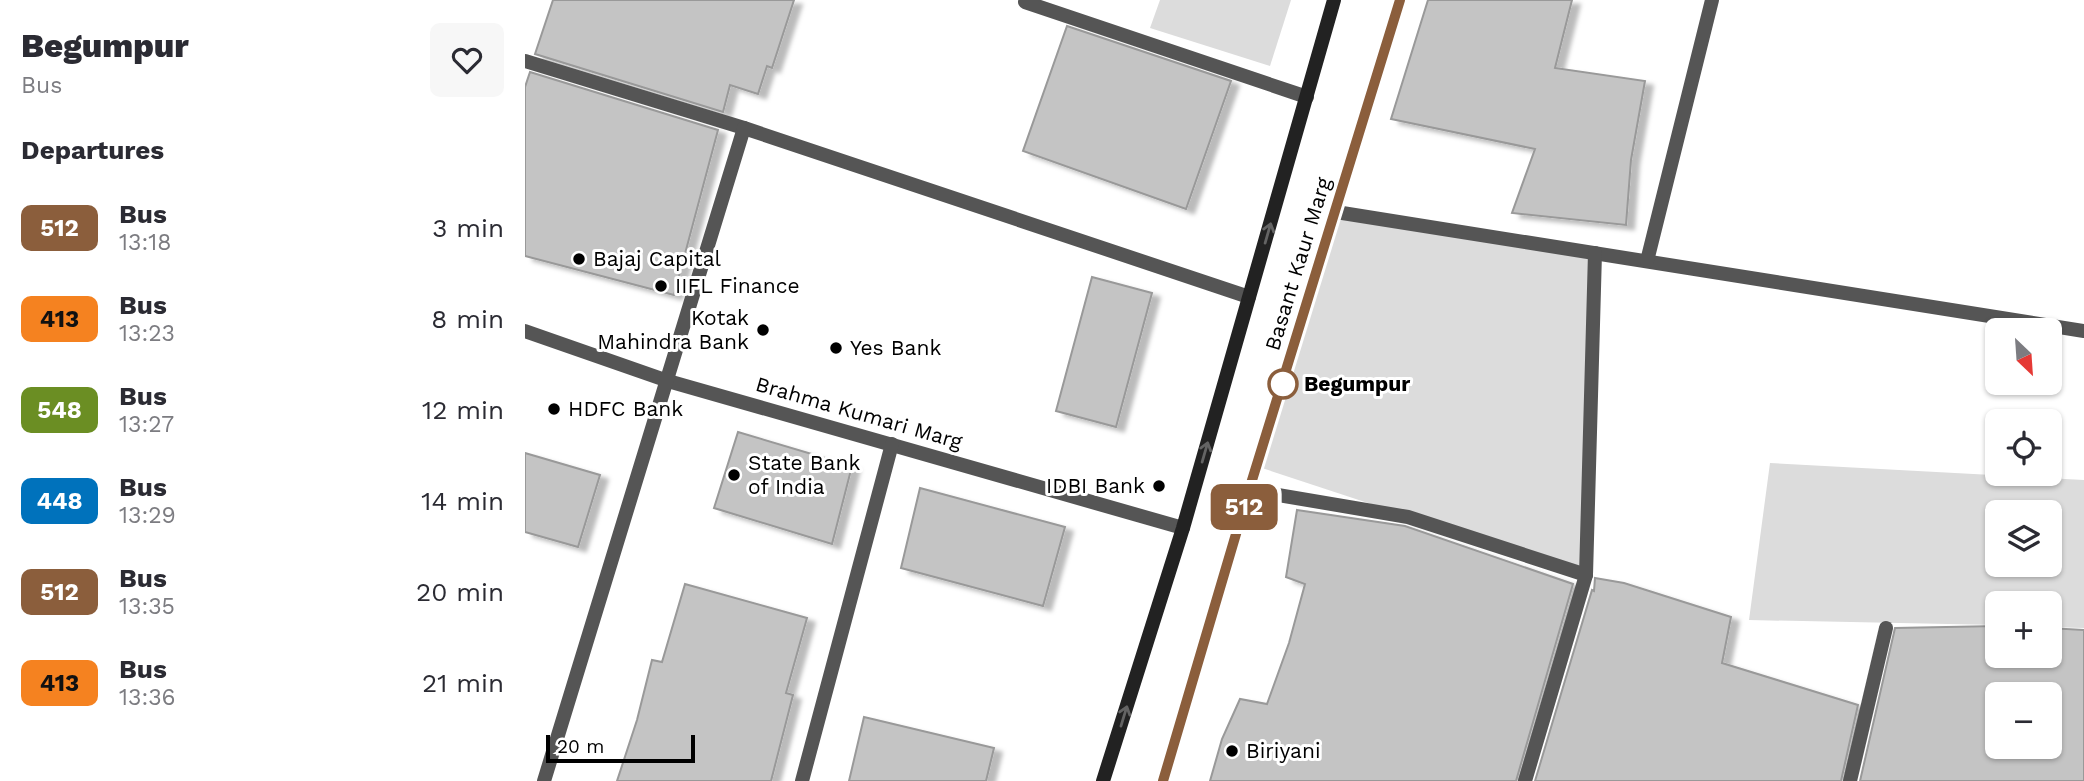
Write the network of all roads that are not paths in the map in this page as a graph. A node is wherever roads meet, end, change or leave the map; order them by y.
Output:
1 (1335, 0) edge
2 (1400, 0) edge
3 (1712, 0) edge
4 (1025, 2) edge
5 (525, 61) edge
6 (1307, 97) junction
7 (744, 128) junction
8 (1336, 212) junction
9 (1595, 253) junction
10 (1647, 261) junction
11 (1249, 297) junction
12 (525, 331) edge
13 (2084, 331) edge
14 (668, 380) junction
15 (892, 444) junction
16 (1249, 490) junction
17 (1183, 528) junction
18 (1585, 575) junction
19 (1886, 628) dead end
20 (544, 781) edge
21 (802, 781) edge
22 (1103, 781) edge
23 (1163, 781) edge
24 (1525, 781) edge
25 (1850, 781) edge

1 - 6 main road, Basant Kaur Marg
2 - 8 main road, Basant Kaur Marg
3 - 10 street
4 - 6 street
5 - 7 street
11 -> 6 main road, Basant Kaur Marg
7 - 11 street
7 - 14 street
8 - 9 street
8 - 16 main road, Basant Kaur Marg
9 - 10 street
9 - 18 street
10 - 13 street
17 -> 11 main road, Basant Kaur Marg
12 - 14 street, Brahma Kumari Marg
14 - 15 street, Brahma Kumari Marg
14 - 20 street
15 - 17 street, Brahma Kumari Marg
15 - 21 street
16 - 18 street
16 - 23 main road, Basant Kaur Marg
22 -> 17 main road, Basant Kaur Marg
18 - 24 street
19 - 25 street

